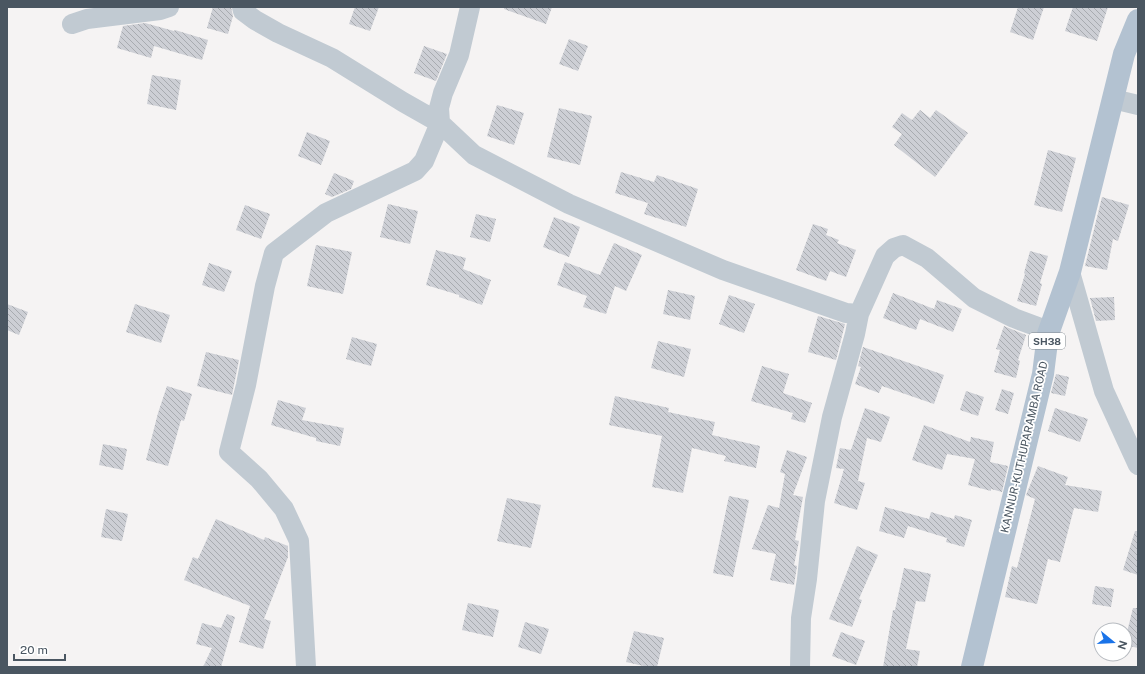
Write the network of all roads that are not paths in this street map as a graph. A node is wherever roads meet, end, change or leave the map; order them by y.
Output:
1 (168, 7) edge
2 (242, 7) edge
3 (470, 7) edge
4 (1138, 20) edge
5 (72, 24) dead end
6 (1113, 99) junction
7 (1138, 105) edge
8 (440, 123) junction
9 (1070, 272) junction
10 (859, 314) junction
11 (1049, 331) junction
12 (1138, 465) edge
13 (306, 667) edge
14 (800, 667) edge
15 (972, 667) edge

1 - 5 street
2 - 8 street
3 - 8 street
4 - 6 main road, KANNUR-KUTHUPARAMBA ROAD / SH38
6 - 7 street
6 - 9 main road, KANNUR-KUTHUPARAMBA ROAD / SH38
8 - 10 street
8 - 13 street
9 - 11 main road, KANNUR-KUTHUPARAMBA ROAD / SH38
9 - 12 street
10 - 11 street
10 - 14 street
11 - 15 main road, KANNUR-KUTHUPARAMBA ROAD / SH38

